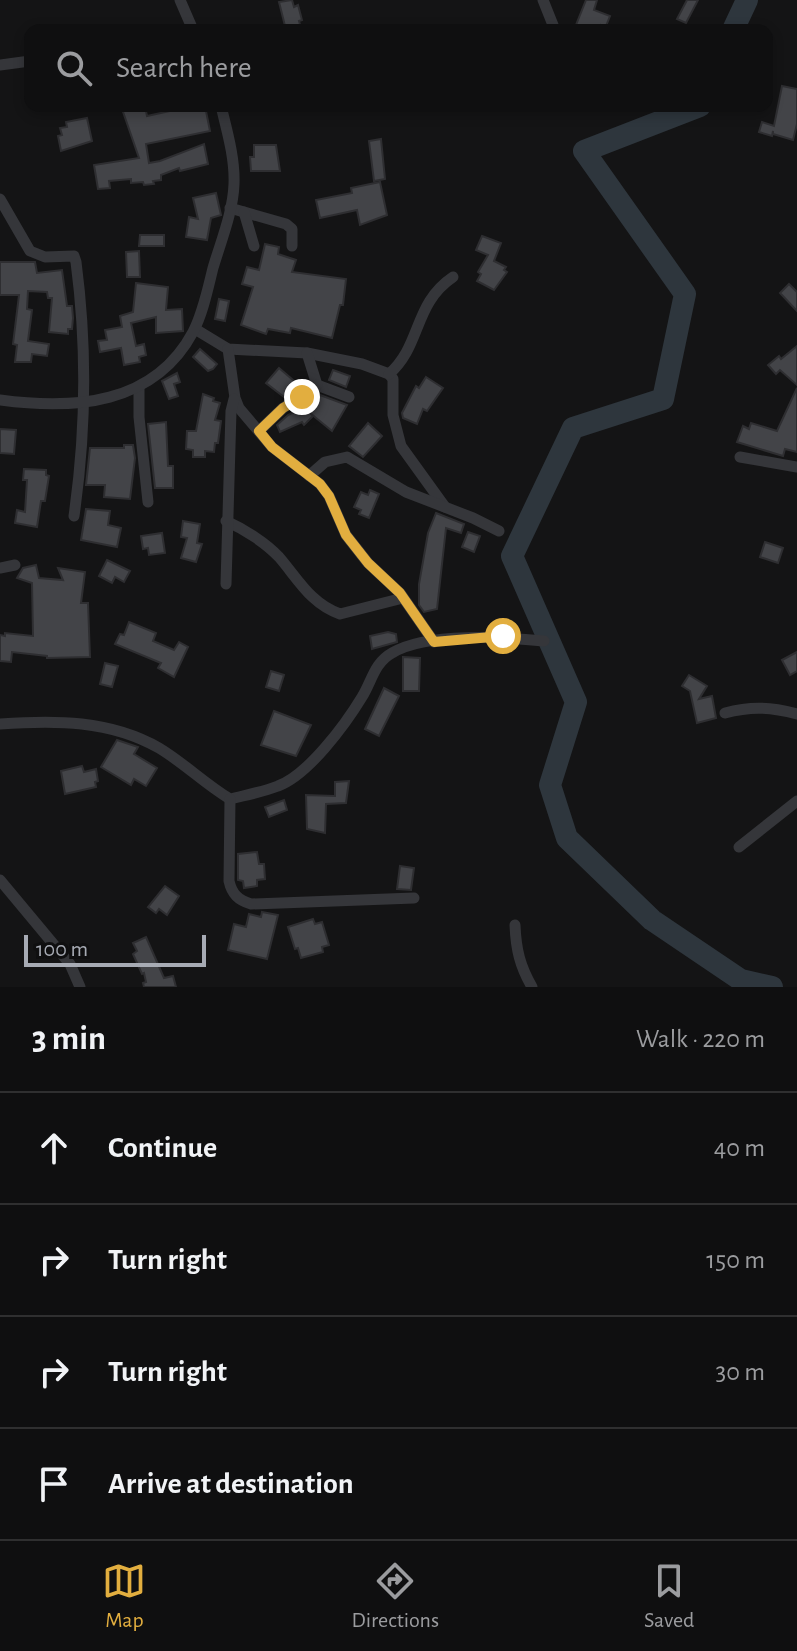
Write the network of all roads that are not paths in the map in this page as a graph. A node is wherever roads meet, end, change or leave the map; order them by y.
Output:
1 (180, 0) edge
2 (543, 0) edge
3 (190, 24) edge
4 (553, 24) edge
5 (24, 62) edge
6 (0, 65) edge
7 (222, 112) edge
8 (0, 199) edge
9 (230, 208) junction
10 (244, 212) junction
11 (254, 246) dead end
12 (292, 246) dead end
13 (453, 277) dead end
14 (195, 329) junction
15 (228, 349) junction
16 (307, 353) junction
17 (389, 374) junction
18 (317, 385) junction
19 (139, 388) junction
20 (349, 397) dead end
21 (235, 398) junction
22 (0, 400) edge
23 (83, 404) junction
24 (259, 431) junction
25 (740, 457) dead end
26 (797, 467) edge
27 (309, 476) junction
28 (148, 502) dead end
29 (445, 507) junction
30 (74, 516) dead end
31 (226, 521) junction
32 (499, 531) dead end
33 (15, 565) dead end
34 (0, 568) edge
35 (226, 584) dead end
36 (403, 598) junction
37 (544, 641) dead end
38 (434, 642) junction
39 (725, 713) dead end
40 (797, 714) edge
41 (0, 724) edge
42 (230, 799) junction
43 (797, 801) edge
44 (739, 847) dead end
45 (0, 880) edge
46 (414, 898) dead end
47 (515, 925) dead end
48 (80, 987) edge
49 (532, 987) edge

1 - 3 street
2 - 4 street
5 - 6 street
7 - 9 street
8 - 23 street
9 - 10 street
9 - 14 street
10 - 11 street
10 - 12 street
13 - 17 street
14 - 15 street
14 - 19 street
15 - 16 street
15 - 21 street
16 - 17 street
16 - 18 street
17 - 29 street
18 - 20 street
18 - 24 street
19 - 23 street
19 - 28 street
21 - 24 street
21 - 31 street
22 - 23 street
23 - 30 street
24 - 27 street
25 - 26 street
27 - 29 street
27 - 36 street
29 - 32 street
31 - 35 street
31 - 36 street
33 - 34 street
36 - 38 street
37 - 38 street
38 - 42 street
39 - 40 street
41 - 42 street
42 - 46 street
43 - 44 street
45 - 48 street
47 - 49 street

